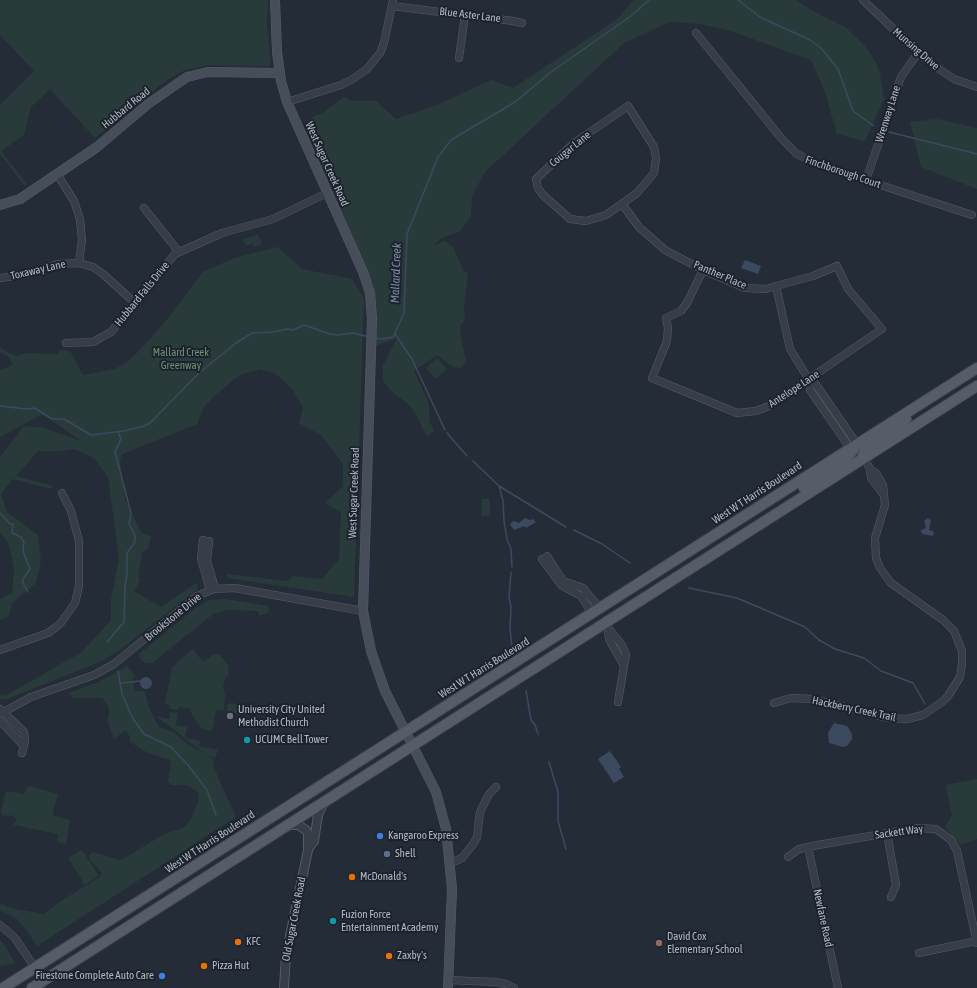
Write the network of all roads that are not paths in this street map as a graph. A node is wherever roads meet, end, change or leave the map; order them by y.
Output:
1 (275, 0) edge
2 (862, 0) edge
3 (393, 3) edge
4 (465, 15) junction
5 (522, 24) dead end
6 (696, 33) dead end
7 (918, 52) junction
8 (458, 58) dead end
9 (280, 73) junction
10 (977, 87) edge
11 (287, 102) junction
12 (57, 174) junction
13 (866, 180) junction
14 (327, 194) junction
15 (622, 204) junction
16 (0, 205) edge
17 (144, 208) dead end
18 (972, 215) dead end
19 (178, 252) junction
20 (79, 263) junction
21 (703, 270) junction
22 (0, 278) edge
23 (776, 286) junction
24 (134, 302) junction
25 (882, 329) joint
26 (66, 343) dead end
27 (977, 368) edge
28 (809, 380) junction
29 (977, 386) edge
30 (921, 403) junction
31 (853, 446) junction
32 (864, 458) junction
33 (62, 493) dead end
34 (741, 536) junction
35 (206, 541) dead end
36 (544, 557) dead end
37 (213, 589) junction
38 (596, 610) junction
39 (363, 611) junction
40 (606, 627) junction
41 (0, 650) edge
42 (618, 702) dead end
43 (774, 703) dead end
44 (1, 711) edge
45 (0, 721) edge
46 (406, 731) junction
47 (413, 745) junction
48 (496, 787) dead end
49 (324, 802) junction
50 (288, 825) junction
51 (887, 833) junction
52 (808, 847) junction
53 (308, 850) junction
54 (788, 857) dead end
55 (451, 863) junction
56 (891, 897) dead end
57 (0, 924) edge
58 (977, 942) edge
59 (919, 953) dead end
60 (35, 968) junction
61 (448, 984) edge
62 (3, 988) edge
63 (32, 988) edge
64 (284, 988) edge
65 (514, 988) edge
66 (838, 988) edge

1 - 9 main road, West Sugar Creek Road
2 - 7 street, Munsing Drive
3 - 4 street, Blue Aster Lane
3 - 11 street
4 - 5 street, Blue Aster Lane
4 - 8 street
6 - 13 street, Finchborough Court
7 - 10 street, Munsing Drive
7 - 13 street, Wrenway Lane
9 - 11 main road, West Sugar Creek Road
9 - 12 main road, Hubbard Road
11 - 14 main road, West Sugar Creek Road
12 - 16 main road, Hubbard Road
12 - 20 street
13 - 18 street, Finchborough Court
14 - 19 street, Hubbard Falls Drive
14 - 39 main road, West Sugar Creek Road
15 - 15 street, Cougar Lane
15 - 21 street, Panther Place
17 - 19 street
19 - 24 street, Hubbard Falls Drive
20 - 22 street, Toxaway Lane
20 - 24 street, Toxaway Lane
21 - 23 street, Panther Place
21 - 28 street, Antelope Lane
23 - 25 street, Panther Place
23 - 28 street
24 - 26 street, Hubbard Falls Drive
25 - 28 street, Antelope Lane
27 - 30 main road, West W T Harris Boulevard
28 - 31 street
29 - 32 main road
30 - 31 main road, West W T Harris Boulevard
30 - 32 main road
31 - 34 main road
31 - 38 main road, West W T Harris Boulevard
32 - 34 main road
32 - 43 street, Hackberry Creek Trail
33 - 41 street
34 - 40 main road
35 - 37 street
36 - 38 street
37 - 39 street, Brookstone Drive
37 - 44 street, Brookstone Drive
38 - 46 main road, West W T Harris Boulevard
39 - 46 main road, West Sugar Creek Road
40 - 42 street
40 - 47 main road
44 - 45 street
46 - 47 main road, West Sugar Creek Road
46 - 60 main road, West W T Harris Boulevard
47 - 49 main road
47 - 55 main road, West Sugar Creek Road
48 - 55 street
49 - 50 main road
49 - 53 street, Old Sugar Creek Road
50 - 53 street, Old Sugar Creek Road
50 - 63 main road
51 - 52 street, Sackett Way
51 - 56 street
51 - 58 street, Sackett Way
52 - 54 street, Sackett Way
52 - 66 street, Newfane Road
53 - 64 street, Old Sugar Creek Road
55 - 61 main road, West Sugar Creek Road
57 - 60 street
58 - 59 street
60 - 62 main road, West W T Harris Boulevard
61 - 65 street

